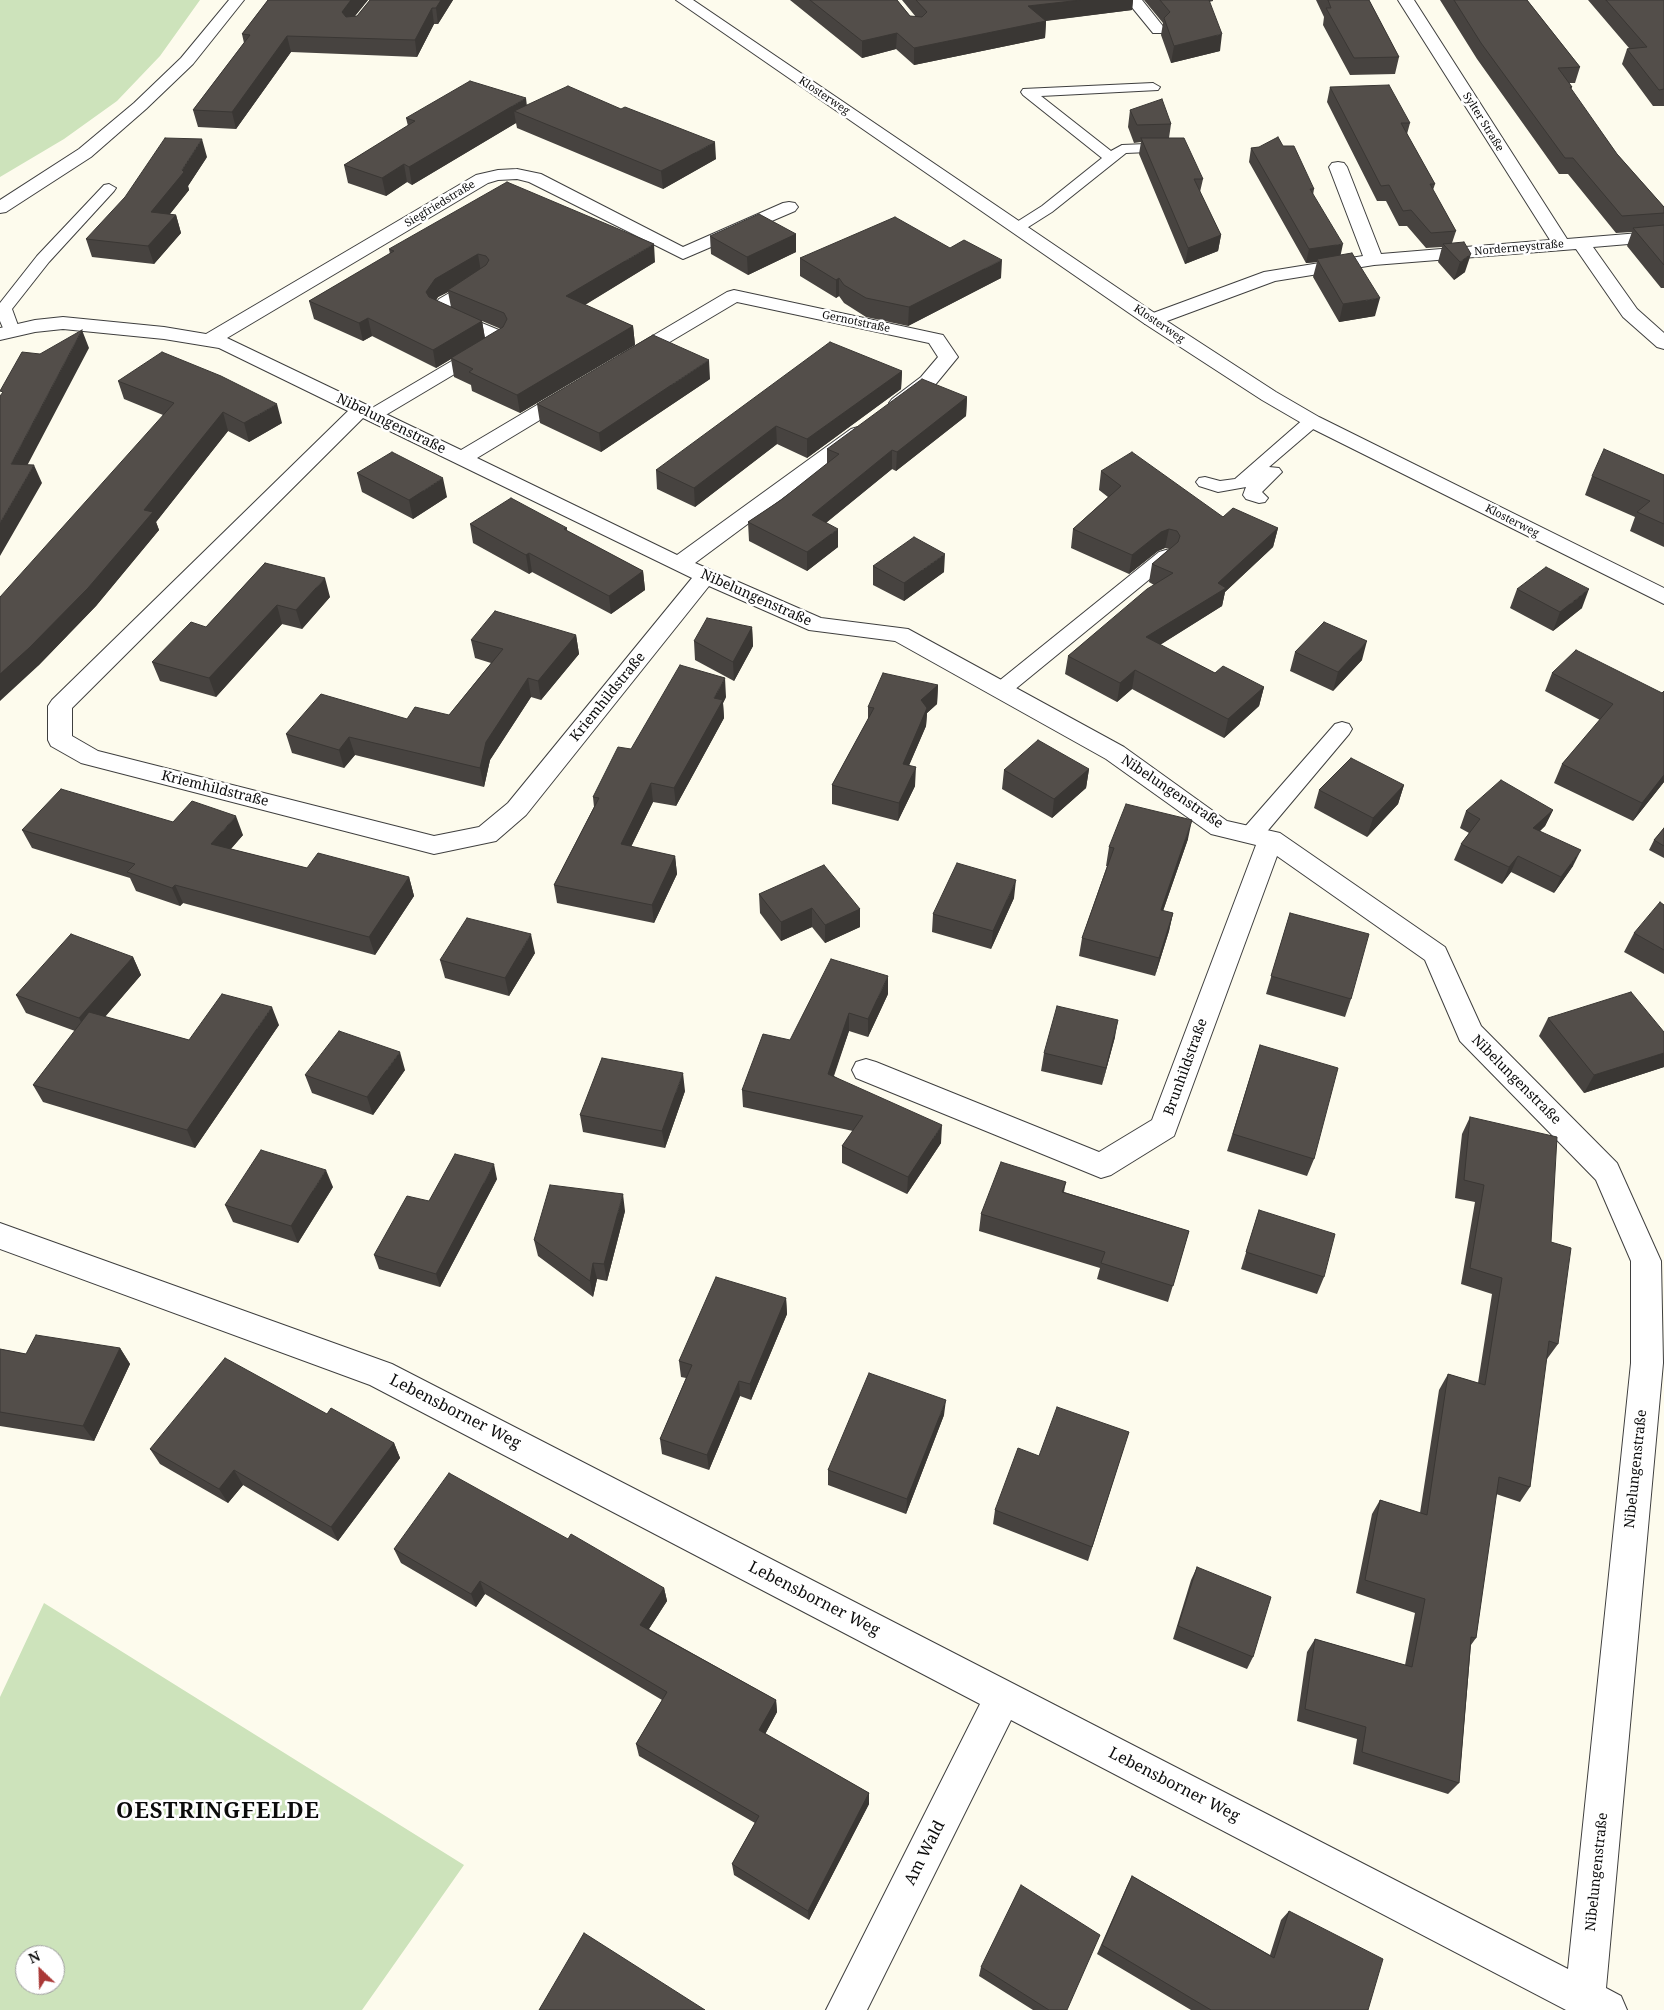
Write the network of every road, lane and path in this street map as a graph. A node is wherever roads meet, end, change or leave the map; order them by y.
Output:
1 (237, 0) edge
2 (683, 0) edge
3 (1134, 0) edge
4 (1406, 0) edge
5 (1158, 30) dead end
6 (1153, 87) dead end
7 (1172, 147) edge
8 (1110, 157) junction
9 (1338, 167) dead end
10 (110, 188) dead end
11 (789, 207) dead end
12 (0, 208) edge
13 (1017, 228) junction
14 (1664, 236) edge
15 (1580, 242) junction
16 (1561, 244) junction
17 (1374, 260) junction
18 (482, 279) edge
19 (1152, 320) junction
20 (6, 332) edge
21 (211, 339) junction
22 (1664, 343) edge
23 (614, 367) edge
24 (588, 383) edge
25 (367, 412) junction
26 (1319, 424) junction
27 (460, 459) junction
28 (1205, 482) dead end
29 (1259, 498) dead end
30 (1166, 556) edge
31 (679, 564) junction
32 (706, 576) junction
33 (1664, 597) edge
34 (1001, 690) junction
35 (1342, 729) dead end
36 (1261, 837) junction
37 (866, 1070) dead end
38 (0, 1236) edge
39 (1003, 1697) junction
40 (1596, 2004) edge
41 (846, 2010) edge

1 - 12 street
2 - 13 street, Klosterweg
3 - 5 street
4 - 16 street, Sylter Straße
6 - 8 lane
7 - 8 lane
8 - 13 lane
9 - 17 street
10 - 20 lane
11 - 21 street, Siegfriedstraße
13 - 19 street, Klosterweg
14 - 15 street, Norderneystraße
15 - 16 street, Norderneystraße
15 - 22 street
16 - 17 street, Norderneystraße
17 - 19 street, Norderneystraße
18 - 25 lane
19 - 26 street, Klosterweg
20 - 21 street, Nibelungenstraße
21 - 25 street, Nibelungenstraße
23 - 31 street, Gernotstraße
24 - 27 street
25 - 27 street, Nibelungenstraße
25 - 32 street, Kriemhildstraße
26 - 28 lane
26 - 29 lane
26 - 33 street, Klosterweg
27 - 31 street, Nibelungenstraße
30 - 34 lane
31 - 32 street, Nibelungenstraße
32 - 34 street, Nibelungenstraße
34 - 36 street, Nibelungenstraße
35 - 36 lane
36 - 37 street, Brunhildstraße
36 - 40 street, Nibelungenstraße
38 - 39 street, Lebensborner Weg
39 - 40 street, Lebensborner Weg
39 - 41 street, Am Wald

